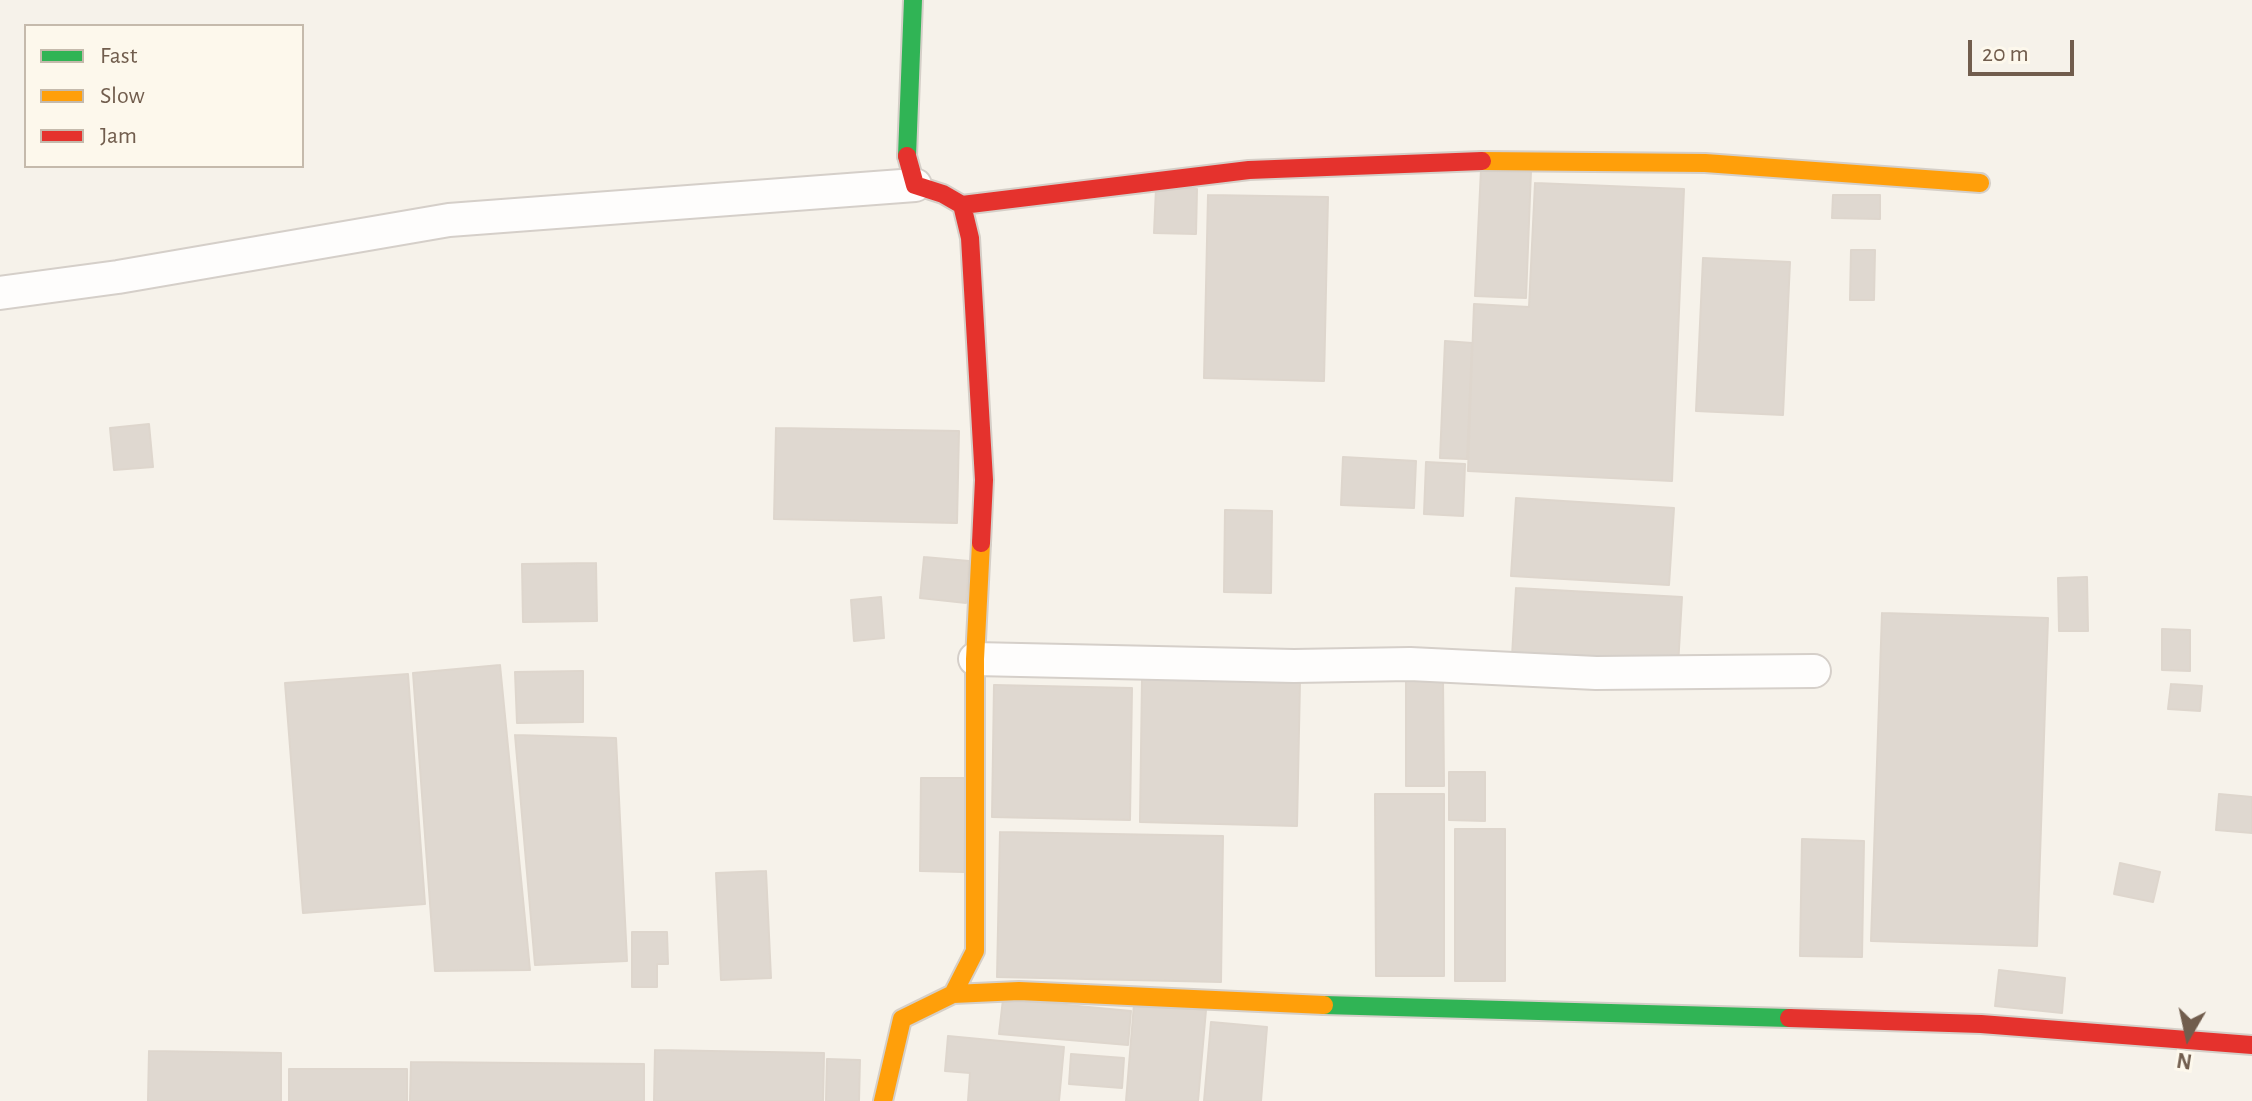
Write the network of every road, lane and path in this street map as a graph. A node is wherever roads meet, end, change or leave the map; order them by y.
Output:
1 (913, 0) edge
2 (1980, 183) dead end
3 (915, 185) junction
4 (962, 205) junction
5 (0, 293) edge
6 (975, 659) junction
7 (1814, 671) dead end
8 (953, 994) junction
9 (2252, 1045) edge
10 (883, 1101) edge

1 - 3 street
2 - 4 street
3 - 4 street
3 - 5 street
4 - 6 street
6 - 7 street
6 - 8 street
8 - 9 street
8 - 10 street

